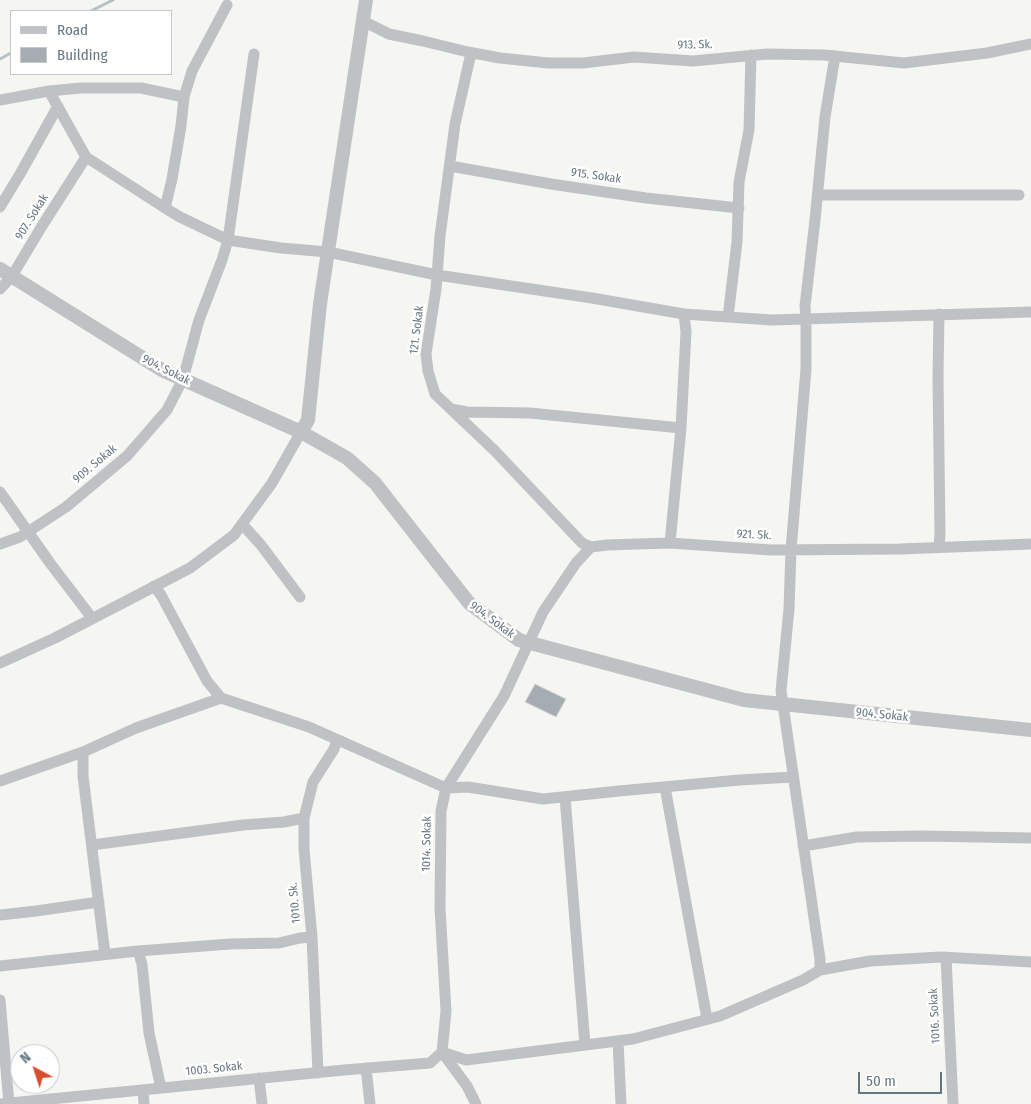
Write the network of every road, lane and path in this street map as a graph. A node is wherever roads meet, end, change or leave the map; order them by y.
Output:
1 (366, 0) edge
2 (227, 4) dead end
3 (364, 21) junction
4 (1031, 44) edge
5 (471, 53) junction
6 (254, 54) dead end
7 (751, 55) junction
8 (835, 56) junction
9 (49, 91) junction
10 (184, 97) junction
11 (0, 100) edge
12 (58, 106) junction
13 (86, 157) junction
14 (450, 166) junction
15 (1019, 194) dead end
16 (818, 195) junction
17 (0, 207) edge
18 (164, 208) junction
19 (739, 208) junction
20 (228, 240) junction
21 (328, 252) junction
22 (0, 268) edge
23 (437, 275) junction
24 (12, 276) junction
25 (0, 289) edge
26 (1031, 312) edge
27 (684, 314) junction
28 (939, 314) junction
29 (728, 317) junction
30 (806, 319) junction
31 (183, 380) junction
32 (451, 409) junction
33 (681, 428) junction
34 (301, 432) junction
35 (0, 492) edge
36 (242, 524) junction
37 (28, 532) junction
38 (670, 543) junction
39 (0, 544) edge
40 (1031, 544) edge
41 (591, 547) junction
42 (939, 547) junction
43 (791, 550) junction
44 (154, 586) junction
45 (300, 597) dead end
46 (92, 618) junction
47 (530, 643) junction
48 (0, 662) edge
49 (221, 698) junction
50 (783, 704) junction
51 (1031, 730) edge
52 (337, 740) junction
53 (83, 752) junction
54 (793, 777) junction
55 (0, 781) edge
56 (665, 787) junction
57 (446, 788) junction
58 (565, 797) junction
59 (304, 818) junction
60 (1031, 838) edge
61 (92, 845) junction
62 (803, 846) junction
63 (99, 902) junction
64 (0, 915) edge
65 (312, 937) junction
66 (138, 951) junction
67 (105, 954) junction
68 (946, 957) junction
69 (1031, 962) edge
70 (0, 966) edge
71 (820, 970) junction
72 (0, 1000) edge
73 (707, 1019) junction
74 (618, 1041) junction
75 (585, 1045) junction
76 (442, 1052) junction
77 (366, 1068) junction
78 (318, 1072) junction
79 (260, 1078) junction
80 (161, 1088) junction
81 (143, 1090) junction
82 (6, 1104) edge
83 (144, 1104) edge
84 (262, 1104) edge
85 (370, 1104) edge
86 (476, 1104) edge
87 (621, 1104) edge
88 (953, 1104) edge

1 - 3 street
2 - 10 street
3 - 5 street, 913. Sk.
3 - 21 street
4 - 8 street, 913. Sk.
5 - 7 street, 913. Sk.
5 - 14 street, 121. Sokak
6 - 20 street, 909. Sokak
7 - 8 street, 913. Sk.
7 - 19 street
8 - 16 street
9 - 10 street
9 - 11 street
9 - 12 street
10 - 18 street
12 - 13 street
12 - 17 street
13 - 18 street
13 - 24 street, 907. Sokak
14 - 19 street, 915. Sokak
14 - 23 street, 121. Sokak
15 - 16 street
16 - 30 street
18 - 20 street
19 - 29 street
20 - 21 street
20 - 31 street, 909. Sokak
21 - 23 street
21 - 34 street
22 - 24 street, 904. Sokak
23 - 27 street
23 - 32 street, 121. Sokak
24 - 25 street, 907. Sokak
24 - 31 street, 904. Sokak
26 - 28 street
27 - 29 street
27 - 33 street
28 - 30 street
28 - 42 street
29 - 30 street
30 - 43 street
31 - 34 street, 904. Sokak
31 - 37 street, 909. Sokak
32 - 33 street
32 - 41 street, 121. Sokak
33 - 38 street
34 - 36 street
34 - 47 street, 904. Sokak
35 - 37 street
36 - 44 street
36 - 45 street
37 - 39 street, 909. Sokak
37 - 46 street
38 - 41 street, 921. Sk.
38 - 43 street, 921. Sk.
40 - 42 street, 921. Sk.
41 - 47 street
42 - 43 street, 921. Sk.
43 - 50 street
44 - 46 street
44 - 49 street
46 - 48 street
47 - 50 street, 904. Sokak
47 - 57 street, 1014. Sokak
49 - 52 street
49 - 53 street
50 - 51 street, 904. Sokak
50 - 54 street
52 - 57 street
52 - 59 street, 1010. Sk.
53 - 55 street
53 - 61 street
54 - 56 street
54 - 62 street
56 - 58 street
56 - 73 street
57 - 58 street
57 - 76 street, 1014. Sokak
58 - 75 street
59 - 61 street
59 - 65 street, 1010. Sk.
60 - 62 street
61 - 63 street
62 - 71 street
63 - 64 street
63 - 67 street
65 - 66 street
65 - 78 street, 1010. Sk.
66 - 67 street
66 - 80 street
67 - 70 street
68 - 69 street
68 - 71 street
68 - 88 street, 1016. Sokak
71 - 73 street
72 - 82 street
73 - 74 street
74 - 75 street
74 - 87 street
75 - 76 street
76 - 77 street, 1003. Sokak
76 - 86 street
77 - 78 street, 1003. Sokak
77 - 85 street
78 - 79 street, 1003. Sokak
79 - 80 street, 1003. Sokak
79 - 84 street
80 - 81 street, 1003. Sokak
81 - 82 street, 1003. Sokak
81 - 83 street

